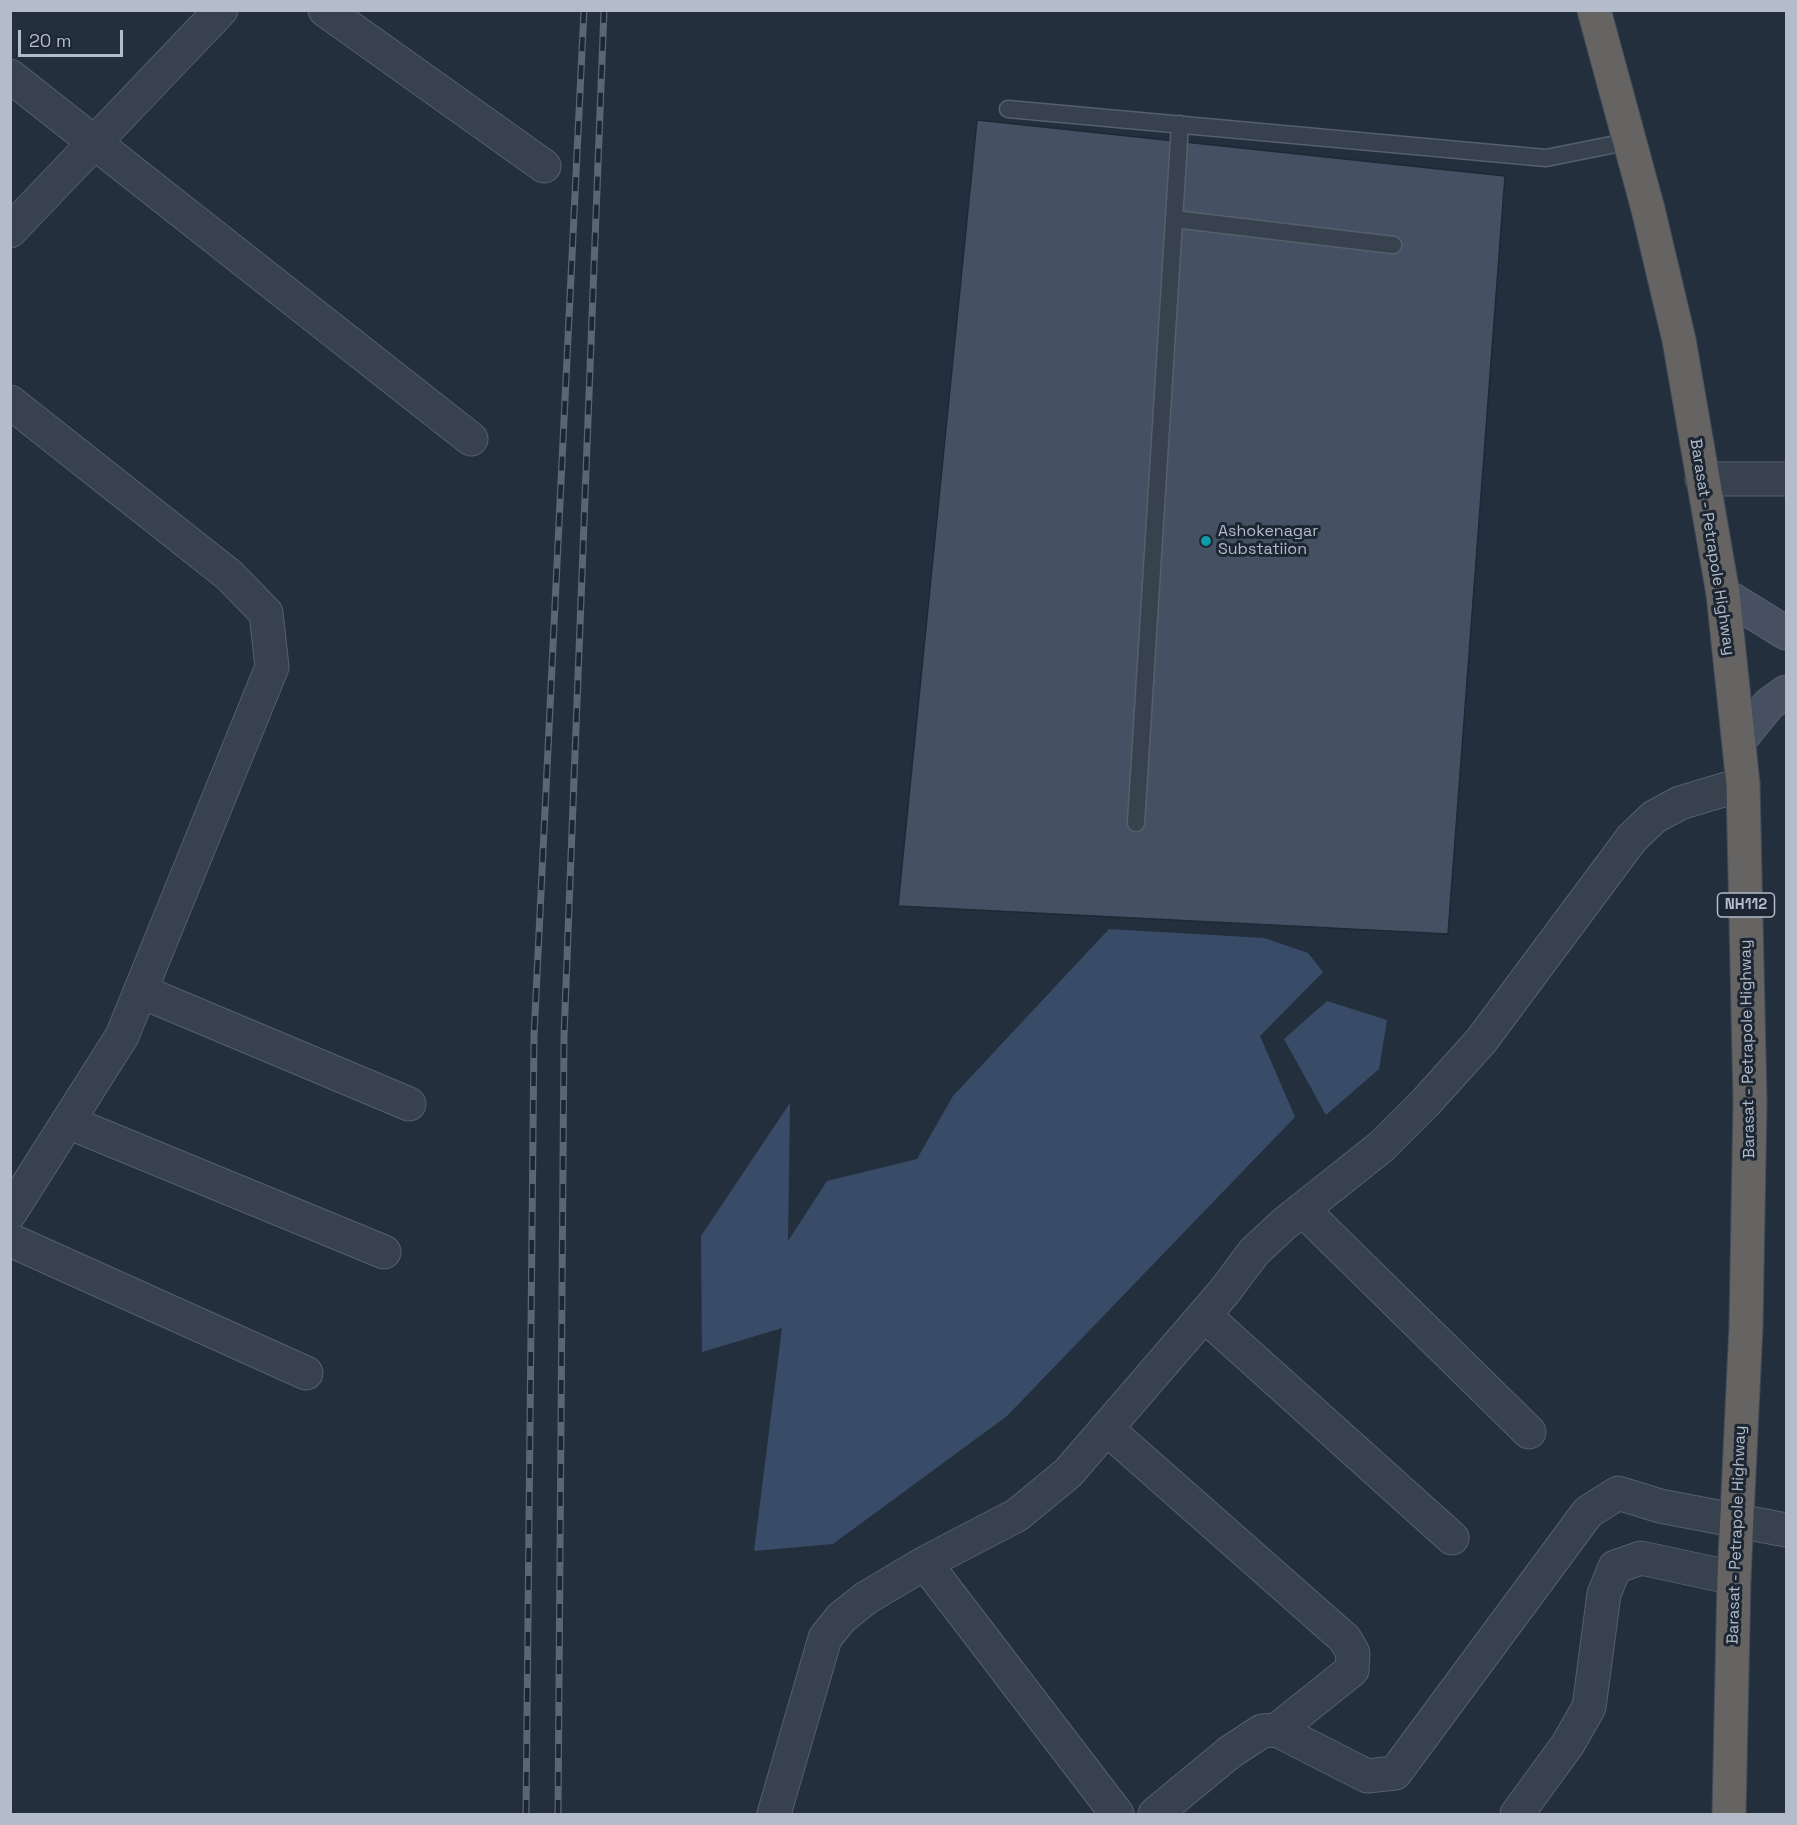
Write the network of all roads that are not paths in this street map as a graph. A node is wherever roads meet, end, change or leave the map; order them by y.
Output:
1 (221, 10) edge
2 (325, 10) edge
3 (1594, 10) edge
4 (10, 76) edge
5 (1008, 109) dead end
6 (1180, 124) junction
7 (1631, 141) junction
8 (94, 143) junction
9 (544, 166) dead end
10 (1174, 219) junction
11 (10, 231) edge
12 (1393, 245) dead end
13 (10, 402) edge
14 (471, 439) dead end
15 (1702, 479) junction
16 (1786, 479) edge
17 (1723, 594) junction
18 (1786, 633) edge
19 (1786, 692) edge
20 (1739, 741) junction
21 (1743, 784) junction
22 (1136, 823) dead end
23 (140, 991) junction
24 (409, 1104) dead end
25 (68, 1122) junction
26 (1302, 1209) junction
27 (10, 1213) edge
28 (10, 1240) edge
29 (384, 1252) dead end
30 (1204, 1315) junction
31 (306, 1373) dead end
32 (1107, 1429) junction
33 (1529, 1432) dead end
34 (1736, 1522) junction
35 (1786, 1530) edge
36 (1452, 1538) dead end
37 (925, 1563) junction
38 (1734, 1578) junction
39 (1277, 1730) junction
40 (774, 1815) edge
41 (1117, 1815) edge
42 (1155, 1815) edge
43 (1517, 1815) edge
44 (1730, 1815) edge

1 - 8 street
2 - 9 street
3 - 7 highway, Barasat - Petrapole Highway / NH112
4 - 8 street
5 - 6 lane
6 - 7 lane
6 - 10 lane
7 - 15 highway, Barasat - Petrapole Highway / NH112
8 - 11 street
8 - 14 street
10 - 12 lane
10 - 22 lane
13 - 23 street
15 - 16 street
15 - 17 highway, Barasat - Petrapole Highway / NH112
17 - 18 main road
17 - 20 highway, Barasat - Petrapole Highway / NH112
19 - 20 main road
20 - 21 highway, Barasat - Petrapole Highway / NH112
21 - 26 street
21 - 34 highway, Barasat - Petrapole Highway / NH112
23 - 24 street
23 - 25 street
25 - 27 street
25 - 29 street
26 - 30 street
26 - 33 street
28 - 31 street
30 - 32 street
30 - 36 street
32 - 37 street
32 - 39 street
34 - 35 street
34 - 38 highway, Barasat - Petrapole Highway / NH112
34 - 39 street
37 - 40 street
37 - 41 street
38 - 43 street
38 - 44 highway, Barasat - Petrapole Highway / NH112
39 - 42 street

